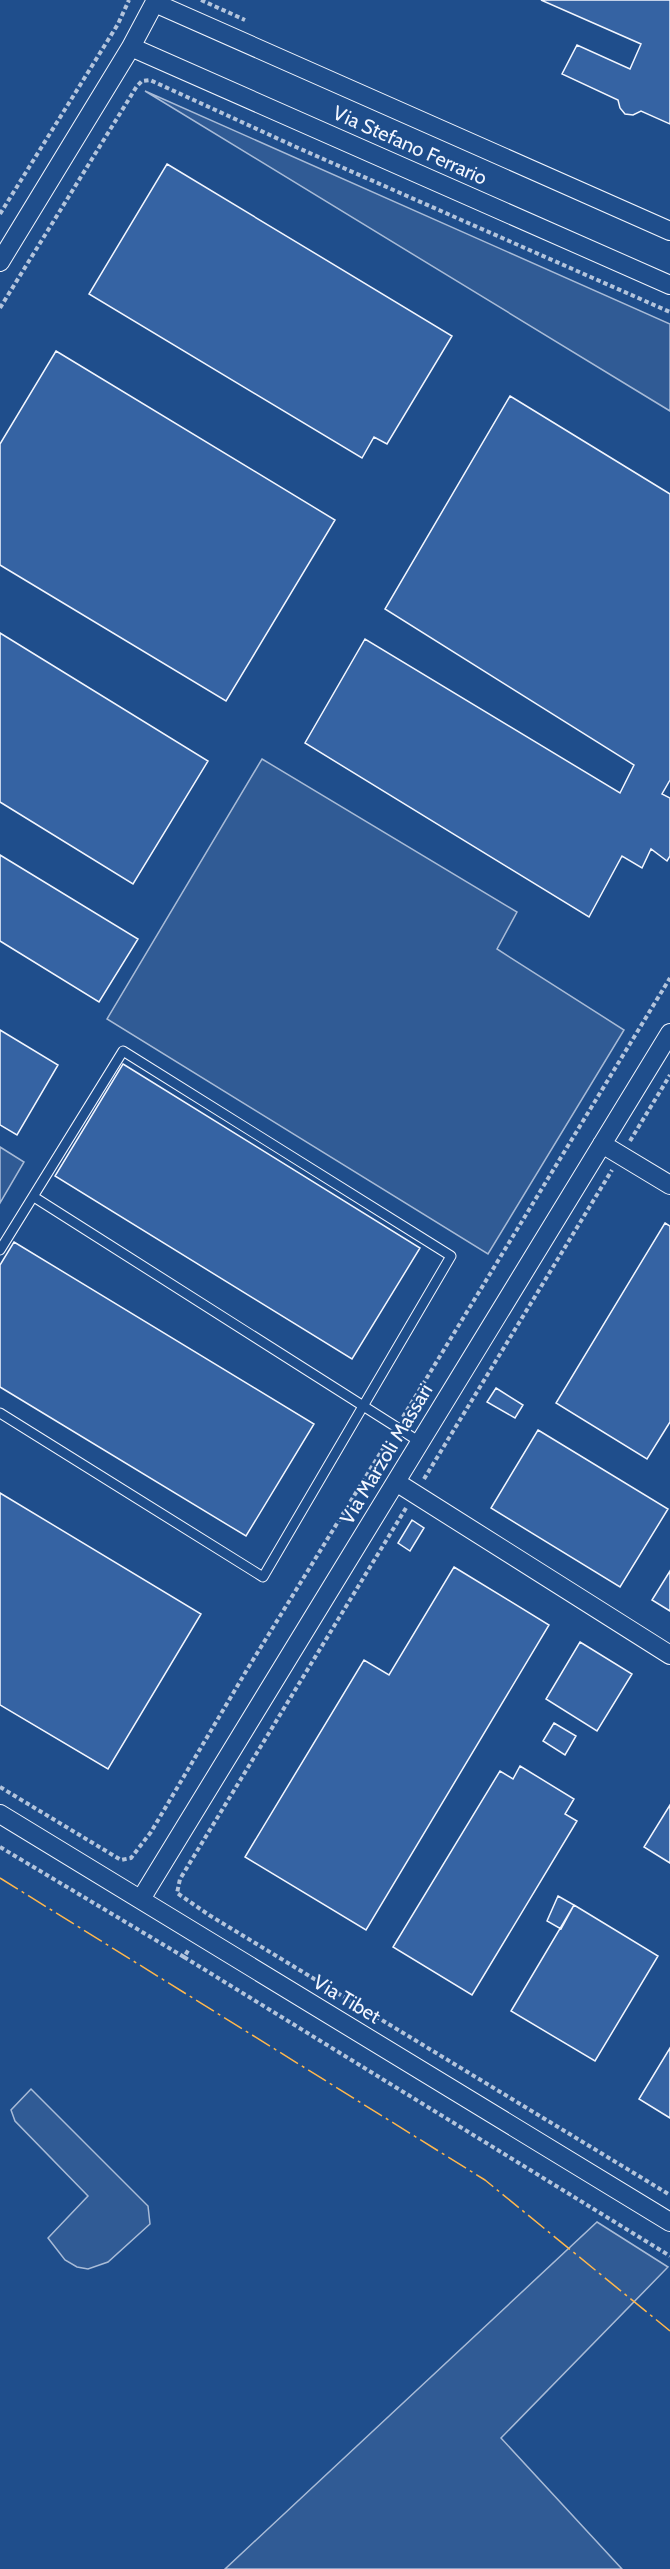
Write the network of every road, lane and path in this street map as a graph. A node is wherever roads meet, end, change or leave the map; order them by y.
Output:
1 (129, 0) edge
2 (155, 1) edge
3 (131, 47) junction
4 (0, 214) edge
5 (670, 231) edge
6 (0, 262) edge
7 (670, 285) edge
8 (0, 308) edge
9 (670, 312) edge
10 (670, 978) edge
11 (670, 1033) edge
12 (670, 1075) edge
13 (602, 1144) junction
14 (621, 1155) junction
15 (670, 1185) edge
16 (34, 1197) junction
17 (0, 1250) edge
18 (362, 1405) junction
19 (0, 1413) edge
20 (396, 1427) junction
21 (420, 1442) junction
22 (396, 1482) junction
23 (414, 1494) junction
24 (670, 1655) edge
25 (0, 1787) edge
26 (0, 1814) edge
27 (0, 1846) edge
28 (141, 1899) junction
29 (197, 1934) junction
30 (184, 1958) junction
31 (670, 2195) edge
32 (670, 2222) edge
33 (670, 2256) edge

1 - 4 path
2 - 3 street
2 - 5 street, Via Stefano Ferrario
3 - 6 street
3 - 7 street, Via Stefano Ferrario
8 - 9 path
10 - 20 path
11 - 13 street, Via Marzoli Massari
12 - 14 path
13 - 14 street
13 - 21 street, Via Marzoli Massari
14 - 15 street
14 - 23 path
16 - 17 lane
16 - 18 lane
16 - 18 lane
18 - 19 lane
18 - 20 lane
20 - 21 lane
20 - 25 path
21 - 22 street, Via Marzoli Massari
22 - 23 street
22 - 28 street, Via Marzoli Massari
23 - 24 street
23 - 31 path
26 - 28 street, Via Tibet
27 - 30 path
28 - 29 street, Via Tibet
29 - 30 path
29 - 32 street, Via Tibet
30 - 33 path

